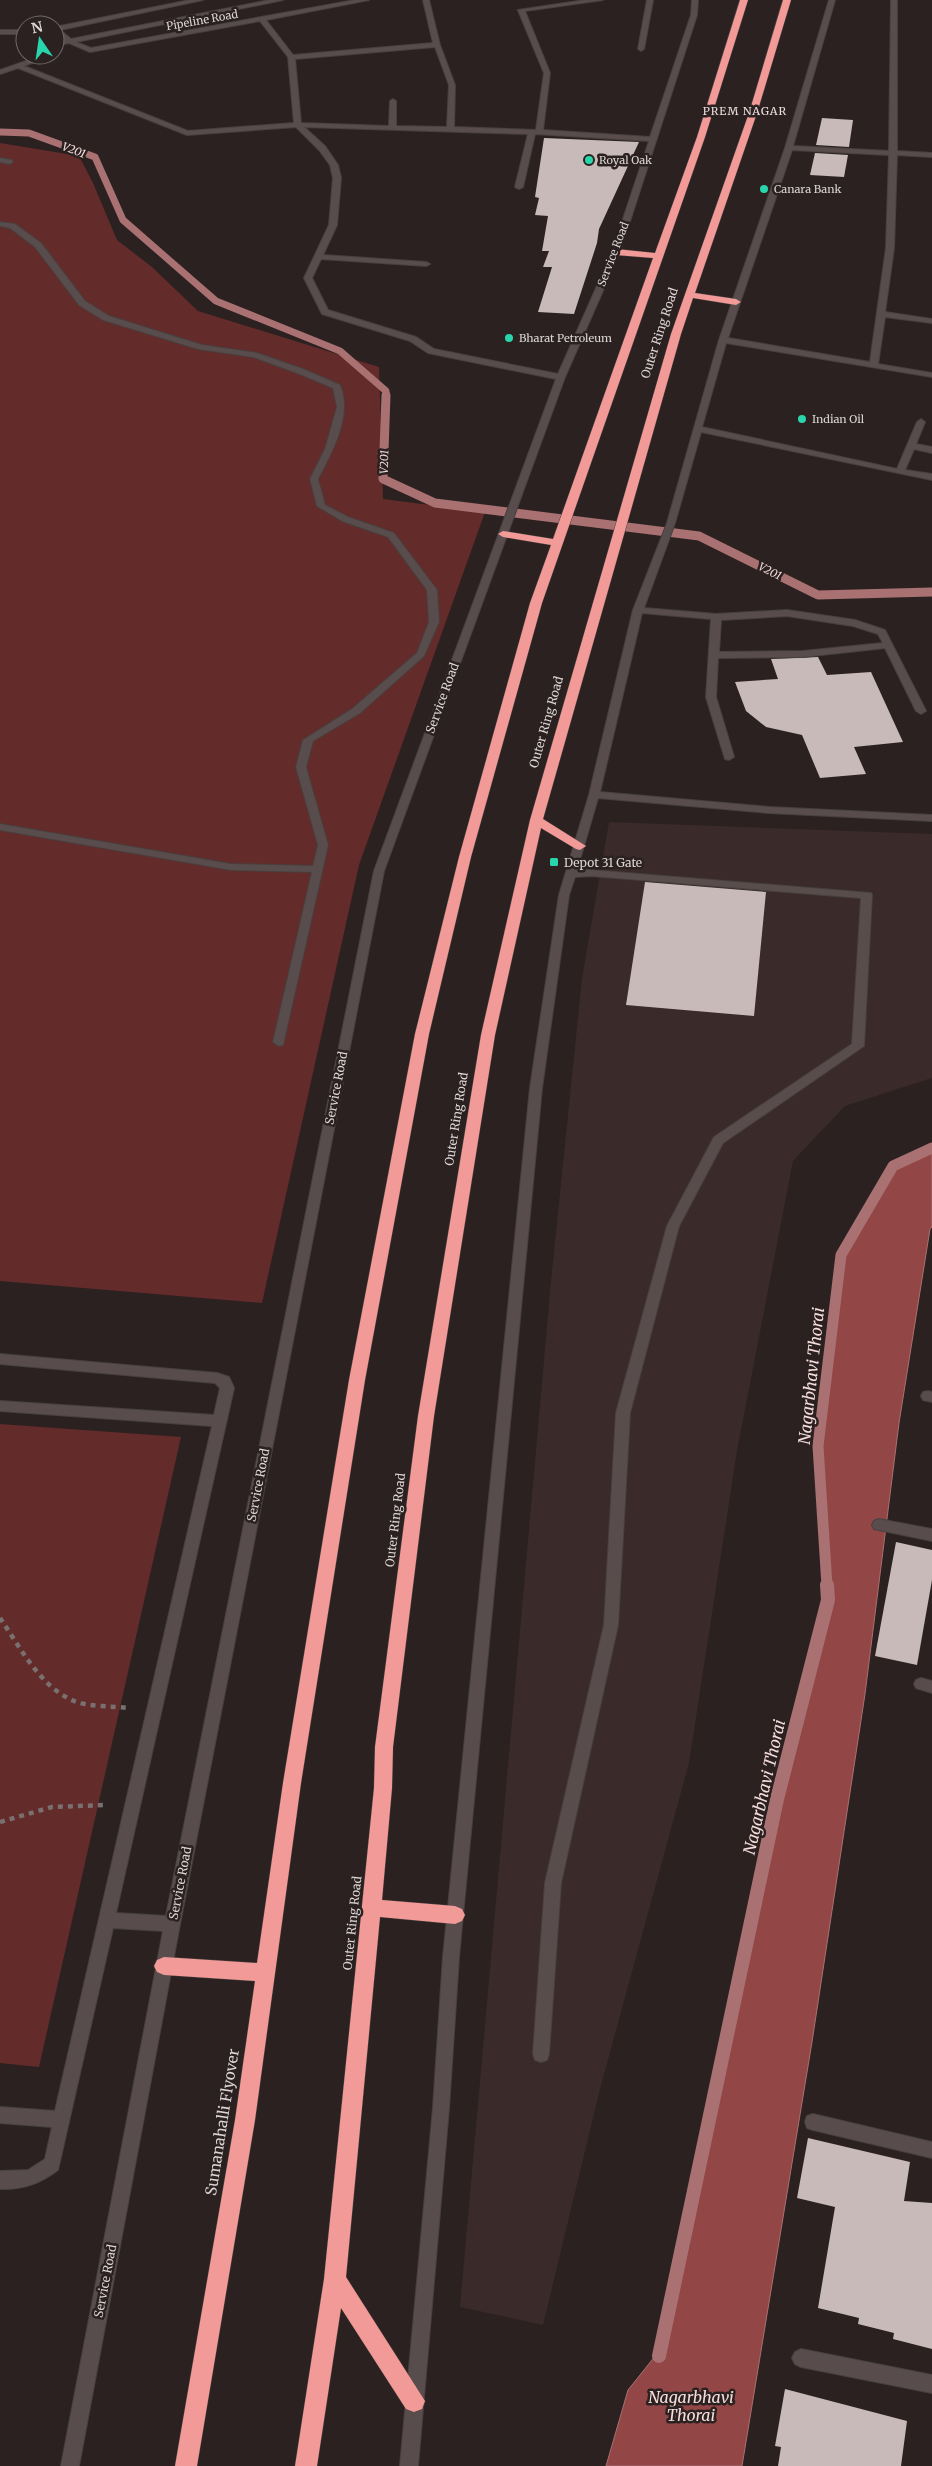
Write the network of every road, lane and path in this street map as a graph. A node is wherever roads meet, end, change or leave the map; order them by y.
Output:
1 (200, 0) edge
2 (280, 0) edge
3 (366, 0) edge
4 (426, 0) edge
5 (600, 0) edge
6 (650, 0) edge
7 (695, 0) edge
8 (744, 0) edge
9 (787, 0) edge
10 (832, 0) edge
11 (894, 0) edge
12 (262, 19) junction
13 (65, 27) edge
14 (0, 32) edge
15 (15, 32) edge
16 (65, 37) edge
17 (71, 42) junction
18 (65, 43) edge
19 (437, 45) junction
20 (65, 46) edge
21 (641, 49) dead end
22 (290, 57) junction
23 (15, 59) edge
24 (0, 64) edge
25 (19, 66) joint
26 (0, 72) edge
27 (393, 101) dead end
28 (298, 125) junction
29 (392, 128) junction
30 (450, 129) junction
31 (536, 132) junction
32 (652, 139) junction
33 (790, 148) junction
34 (893, 153) junction
35 (932, 154) edge
36 (0, 160) edge
37 (9, 162) dead end
38 (519, 187) dead end
39 (0, 224) edge
40 (616, 252) junction
41 (659, 256) junction
42 (318, 257) junction
43 (426, 264) dead end
44 (690, 295) junction
45 (736, 302) junction
46 (881, 314) junction
47 (932, 321) edge
48 (723, 340) junction
49 (874, 366) junction
50 (932, 375) edge
51 (561, 377) junction
52 (921, 422) dead end
53 (698, 429) junction
54 (910, 445) junction
55 (932, 450) edge
56 (900, 472) junction
57 (932, 477) edge
58 (503, 534) junction
59 (558, 543) junction
60 (638, 610) junction
61 (716, 617) junction
62 (888, 645) junction
63 (715, 655) junction
64 (921, 711) dead end
65 (729, 757) dead end
66 (594, 795) junction
67 (932, 818) edge
68 (536, 820) junction
69 (0, 827) edge
70 (580, 846) junction
71 (318, 868) junction
72 (571, 874) junction
73 (280, 1042) dead end
74 (0, 1359) edge
75 (0, 1406) edge
76 (218, 1421) junction
77 (879, 1525) dead end
78 (932, 1535) edge
79 (0, 1618) edge
80 (154, 1711) junction
81 (292, 1783) joint
82 (133, 1807) junction
83 (0, 1822) edge
84 (371, 1908) junction
85 (455, 1915) junction
86 (108, 1920) junction
87 (172, 1924) junction
88 (164, 1966) junction
89 (265, 1973) junction
90 (541, 2054) dead end
91 (0, 2115) edge
92 (62, 2120) junction
93 (812, 2122) dead end
94 (932, 2150) edge
95 (0, 2180) edge
96 (335, 2279) junction
97 (801, 2358) dead end
98 (932, 2384) edge
99 (414, 2401) junction
100 (70, 2466) edge
101 (186, 2466) edge
102 (306, 2466) edge
103 (409, 2466) edge

1 - 13 street
2 - 17 street
3 - 12 street, Pipeline Road
4 - 19 street
5 - 31 street
6 - 21 street
7 - 32 street, Service Road
8 - 41 highway, Outer Ring Road
9 - 44 highway, Outer Ring Road
10 - 33 street
11 - 34 street
12 - 17 street, Pipeline Road
12 - 22 street
14 - 15 street
16 - 17 street
17 - 18 street, Pipeline Road
17 - 20 street
19 - 22 street
19 - 30 street
22 - 28 street
23 - 24 street
25 - 26 street
25 - 28 street
27 - 29 street
28 - 29 street
28 - 42 street
29 - 30 street
30 - 31 street
31 - 32 street
31 - 38 street
32 - 40 street, Service Road
33 - 34 street
33 - 45 street
34 - 35 street
34 - 46 street
36 - 37 street
39 - 71 street
40 - 41 highway
40 - 51 street, Service Road
41 - 59 highway, Outer Ring Road
42 - 43 street
42 - 51 street
44 - 45 highway
44 - 68 highway, Outer Ring Road
45 - 48 street
46 - 47 street
46 - 49 street
48 - 49 street
48 - 53 street
49 - 50 street
51 - 58 street, Service Road
52 - 54 street
53 - 56 street
53 - 60 street
54 - 55 street
54 - 56 street
56 - 57 street
58 - 59 highway
58 - 87 street, Service Road
59 - 81 highway, Outer Ring Road
60 - 61 street
60 - 66 street
61 - 62 street
61 - 63 street
62 - 63 street
62 - 64 street
63 - 65 street
66 - 67 street
66 - 70 street
68 - 70 highway
68 - 84 highway, Outer Ring Road
69 - 71 street
70 - 72 street
71 - 73 street
72 - 85 street
72 - 90 street
74 - 76 street
75 - 76 street
76 - 80 street
77 - 78 street
79 - 80 path
80 - 82 street
81 - 89 highway, Sumanahalli Flyover
82 - 83 path
82 - 86 street
84 - 85 highway
84 - 96 highway, Outer Ring Road
85 - 99 street
86 - 87 street
86 - 92 street
87 - 88 street, Service Road
88 - 89 highway
88 - 100 street, Service Road
89 - 101 highway, Sumanahalli Flyover
91 - 92 street
92 - 95 street
93 - 94 street
96 - 99 highway
96 - 102 highway
97 - 98 street
99 - 103 street

